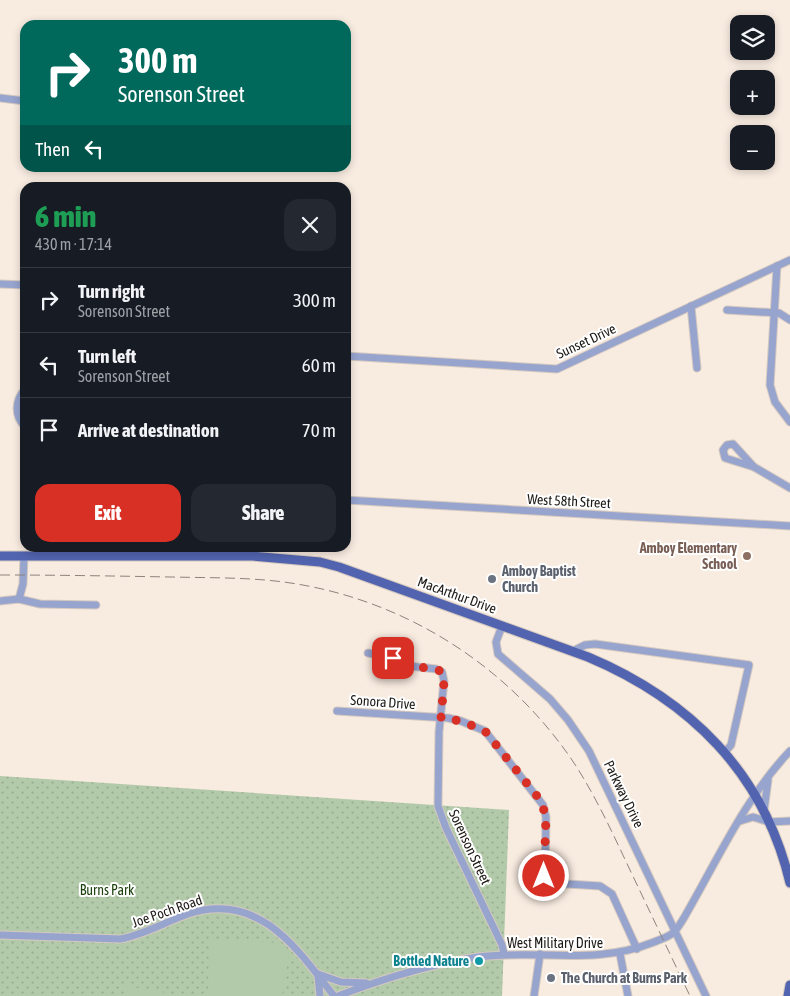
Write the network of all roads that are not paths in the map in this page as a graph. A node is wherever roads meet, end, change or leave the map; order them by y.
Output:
1 (0, 98) edge
2 (20, 101) edge
3 (790, 260) edge
4 (777, 266) junction
5 (0, 284) edge
6 (20, 286) edge
7 (691, 306) junction
8 (727, 310) dead end
9 (774, 313) junction
10 (790, 320) edge
11 (351, 356) edge
12 (697, 368) dead end
13 (20, 396) edge
14 (20, 420) edge
15 (790, 422) edge
16 (754, 467) dead end
17 (790, 488) edge
18 (351, 500) edge
19 (790, 526) edge
20 (51, 552) edge
21 (104, 552) edge
22 (0, 556) edge
23 (24, 556) junction
24 (19, 599) junction
25 (0, 602) edge
26 (96, 605) dead end
27 (502, 626) junction
28 (572, 651) junction
29 (368, 653) dead end
30 (337, 711) dead end
31 (441, 718) junction
32 (726, 752) junction
33 (790, 752) edge
34 (768, 778) junction
35 (756, 795) junction
36 (764, 812) junction
37 (790, 821) edge
38 (740, 822) junction
39 (769, 822) junction
40 (790, 883) edge
41 (685, 916) junction
42 (669, 918) junction
43 (675, 931) junction
44 (0, 935) edge
45 (637, 949) junction
46 (504, 954) junction
47 (540, 954) junction
48 (620, 954) junction
49 (317, 974) junction
50 (374, 983) junction
51 (790, 985) edge
52 (320, 996) edge
53 (336, 996) edge
54 (534, 996) edge
55 (628, 996) edge
56 (706, 996) edge
57 (788, 996) edge

1 - 2 street
3 - 4 street, Sunset Drive
4 - 7 street, Sunset Drive
4 - 9 street
5 - 6 street
7 - 11 street, Sunset Drive
7 - 12 street
8 - 9 street
9 - 10 street
9 - 15 street
13 - 14 street
16 - 17 street
18 - 19 street, West 58th Street
20 - 23 main road, MacArthur Drive
21 - 27 main road, MacArthur Drive
22 - 23 main road, MacArthur Drive
23 - 24 street
24 - 25 street
24 - 26 street
27 - 28 main road, MacArthur Drive
27 - 42 street, Parkway Drive
28 - 32 main road, MacArthur Drive
28 - 32 street
29 - 31 street, Sorenson Street
30 - 31 street, Sonora Drive
31 - 45 street, Sonora Drive
31 - 46 street, Sorenson Street
32 - 35 main road, MacArthur Drive
33 - 34 street
34 - 35 street
34 - 36 street
35 - 36 main road, MacArthur Drive
35 - 38 street
36 - 39 main road, MacArthur Drive
37 - 39 street
38 - 39 street
38 - 41 street
39 - 40 main road, MacArthur Drive
41 - 42 street
41 - 43 street
42 - 43 street, Parkway Drive
43 - 45 street, West Military Drive
43 - 56 street, Parkway Drive
44 - 49 street, Joe Poch Road
45 - 48 street, West Military Drive
46 - 47 street, West Military Drive
46 - 50 street, West Military Drive
47 - 48 street, West Military Drive
47 - 54 street
48 - 55 street
49 - 50 street, Joe Poch Road
49 - 52 street
49 - 53 street, Joe Poch Road
50 - 53 street, West Military Drive
51 - 57 main road

